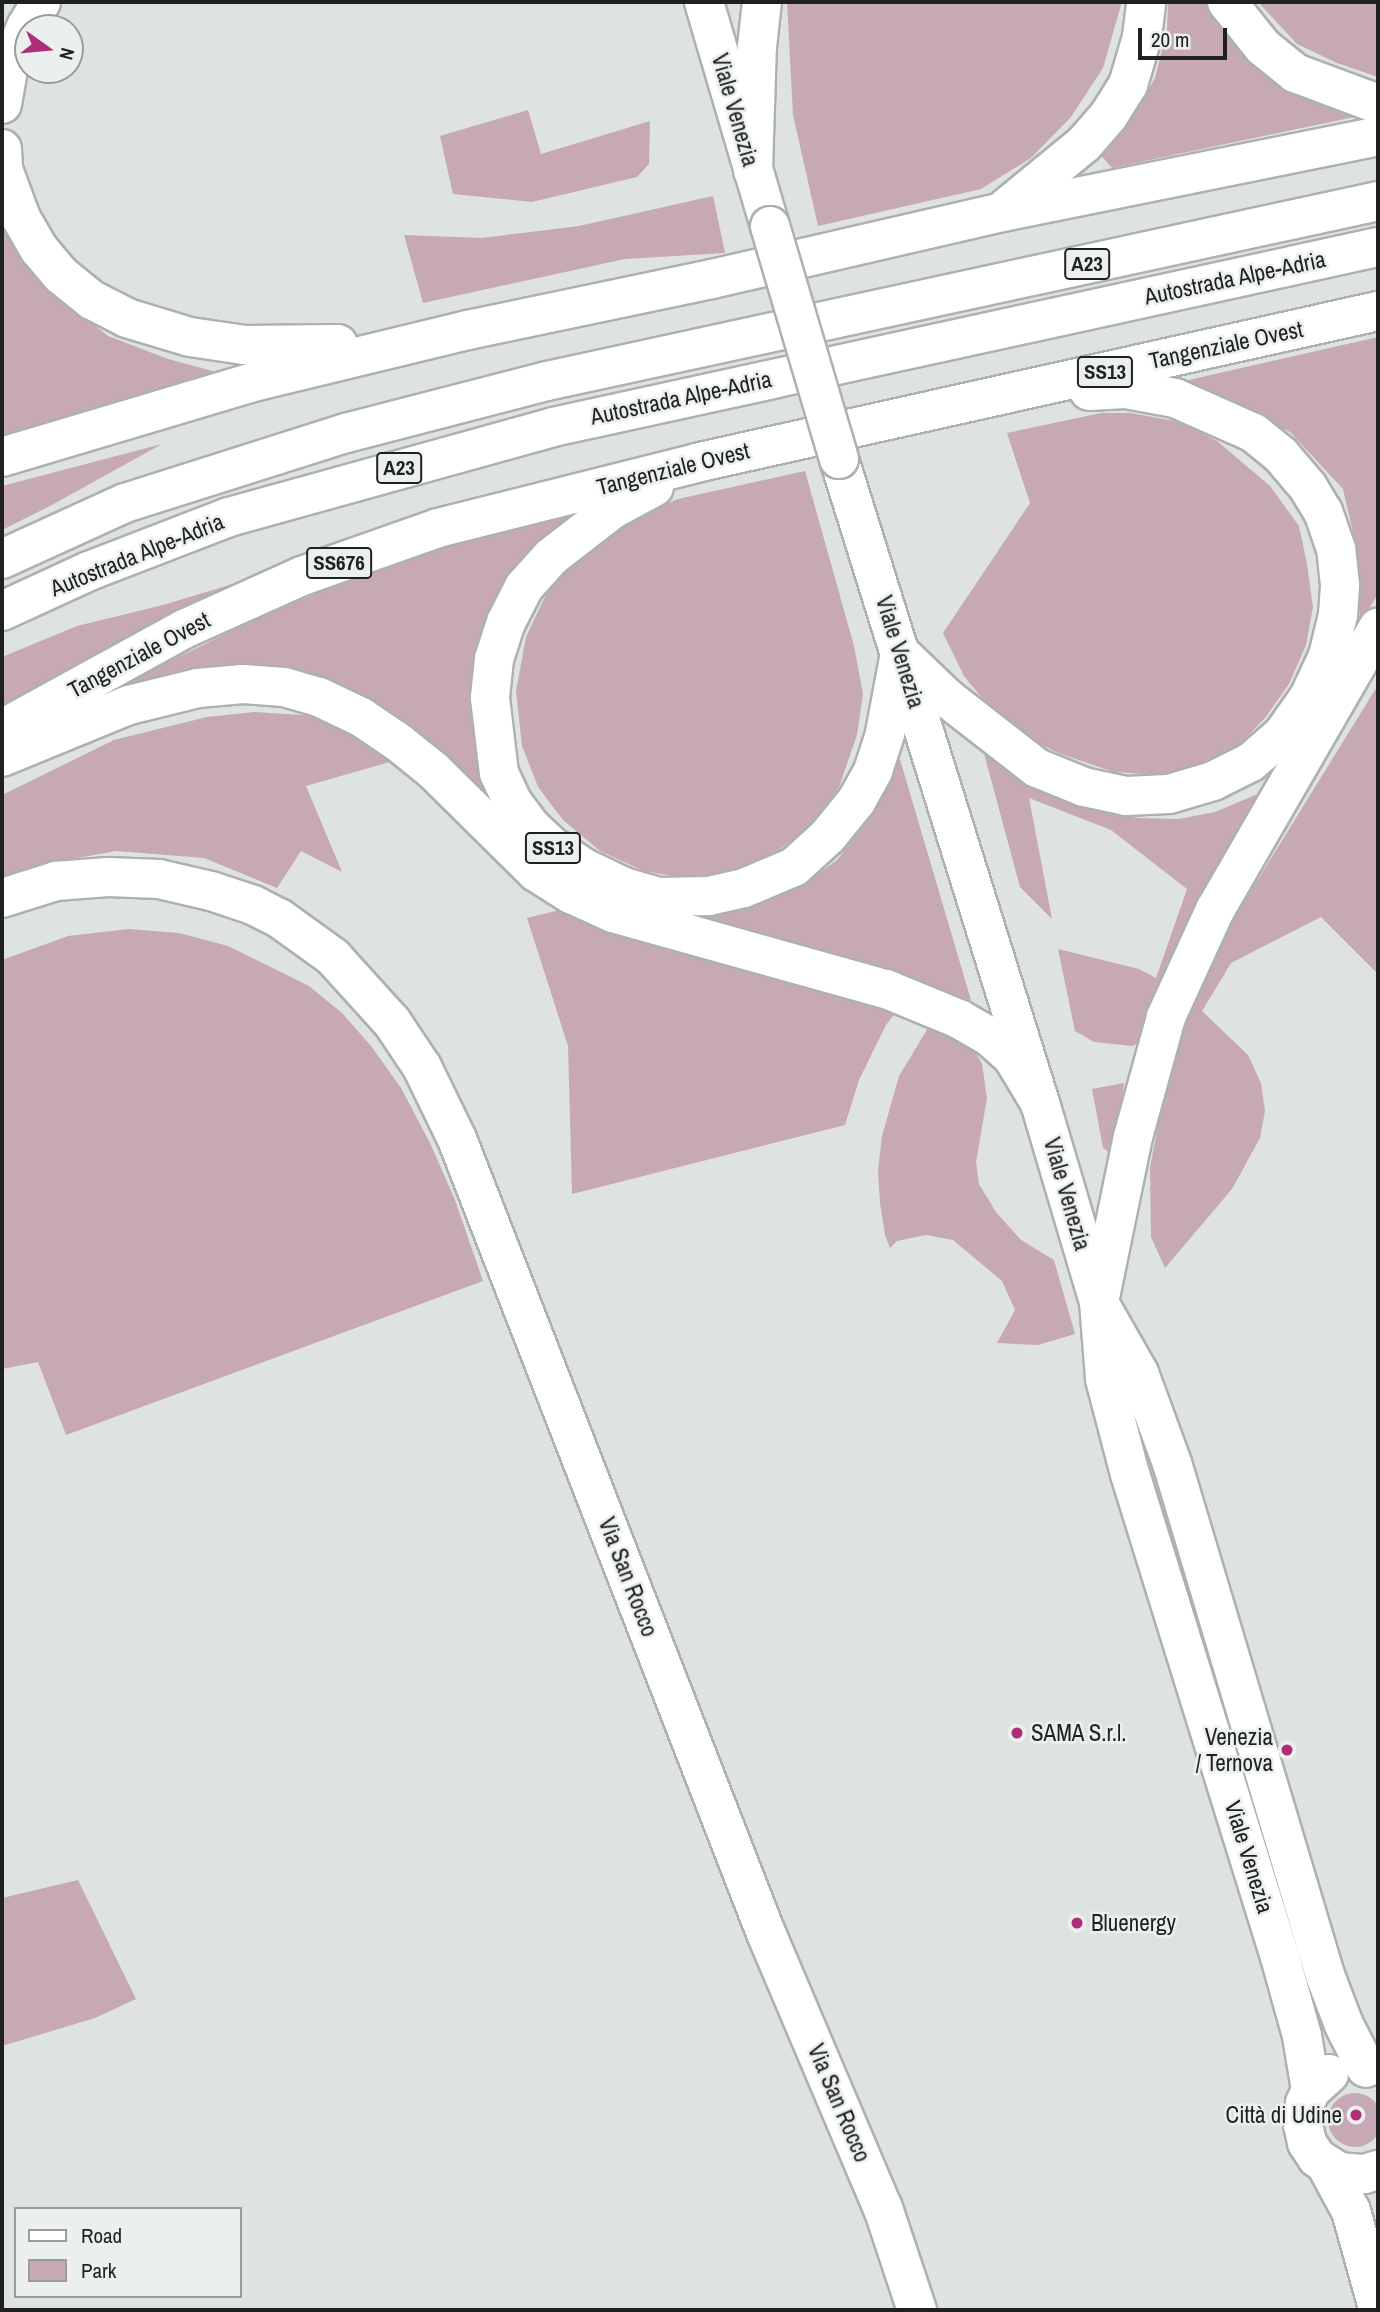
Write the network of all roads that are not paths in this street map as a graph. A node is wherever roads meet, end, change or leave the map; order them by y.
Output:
1 (10, 2) edge
2 (41, 2) edge
3 (704, 2) edge
4 (762, 2) edge
5 (1146, 2) edge
6 (1227, 2) edge
7 (2, 15) edge
8 (2, 104) edge
9 (1378, 104) edge
10 (1378, 136) edge
11 (2, 149) edge
12 (753, 171) junction
13 (1378, 201) edge
14 (1002, 212) junction
15 (1378, 247) edge
16 (1378, 312) edge
17 (468, 330) junction
18 (962, 403) junction
19 (2, 457) edge
20 (700, 462) junction
21 (2, 559) edge
22 (2, 611) edge
23 (1378, 628) edge
24 (900, 653) junction
25 (2, 729) edge
26 (2, 757) edge
27 (2, 898) edge
28 (1040, 1103) junction
29 (1099, 1302) junction
30 (1372, 2070) edge
31 (1311, 2090) junction
32 (1326, 2165) junction
33 (1378, 2170) edge
34 (1378, 2308) edge
35 (917, 2310) edge

1 - 7 main road
2 - 8 main road
3 - 12 main road, Viale Venezia / SS13
4 - 12 main road
5 - 14 main road
6 - 9 main road
10 - 14 main road
11 - 17 main road
12 - 24 main road, Viale Venezia / SS13, bridge
13 - 21 main road, Autostrada Alpe-Adria / A23
14 - 17 main road
15 - 22 main road, Autostrada Alpe-Adria / A23
16 - 18 main road, Tangenziale Ovest / SS13
17 - 19 main road
18 - 20 main road, Tangenziale Ovest / SS13
18 - 24 main road
20 - 24 main road, SS13
20 - 25 main road, Tangenziale Ovest / SS676
23 - 29 main road
24 - 28 main road, Viale Venezia
26 - 28 main road
27 - 35 main road, Via San Rocco
28 - 29 main road, Viale Venezia
29 - 30 main road, Viale Venezia
29 - 31 main road, Viale Venezia
30 - 31 main road, Viale Venezia
31 - 32 main road, Viale Venezia
32 - 33 main road
32 - 34 main road, Viale Venezia

